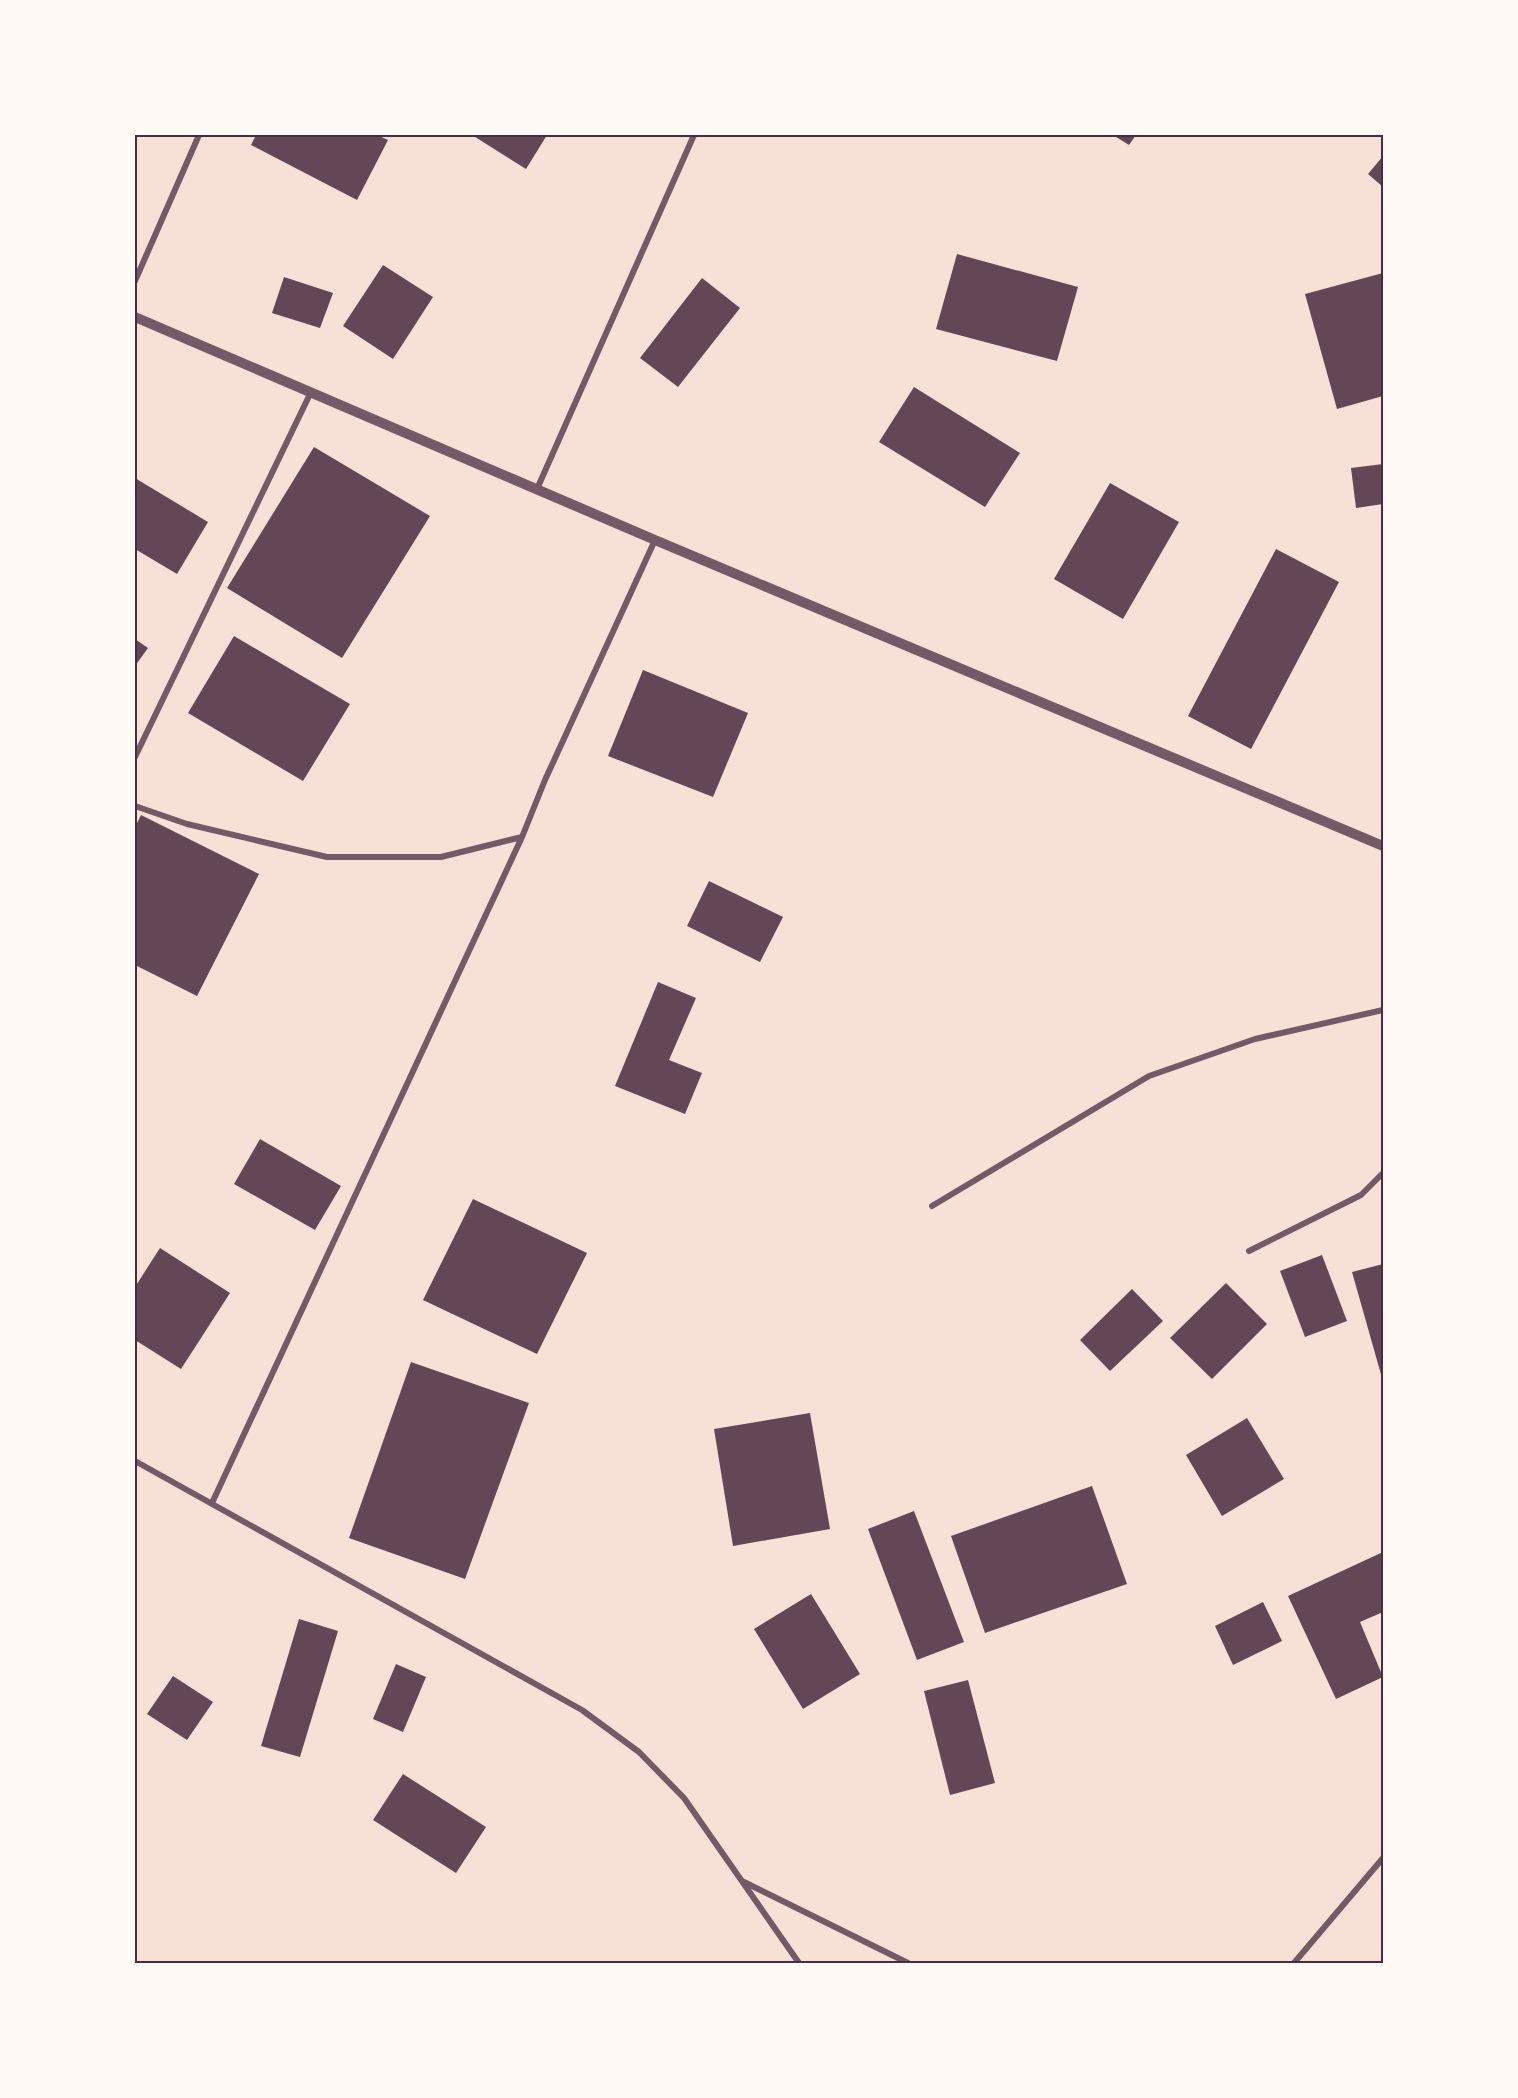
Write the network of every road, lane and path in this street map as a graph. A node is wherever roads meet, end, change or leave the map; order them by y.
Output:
1 (199, 135) edge
2 (694, 135) edge
3 (135, 281) edge
4 (135, 316) edge
5 (311, 392) junction
6 (537, 489) junction
7 (656, 540) junction
8 (135, 757) edge
9 (135, 806) edge
10 (522, 837) junction
11 (1383, 846) edge
12 (1383, 1010) edge
13 (1383, 1173) edge
14 (932, 1206) dead end
15 (1249, 1251) dead end
16 (135, 1461) edge
17 (212, 1503) junction
18 (1383, 1858) edge
19 (742, 1881) junction
20 (799, 1963) edge
21 (908, 1963) edge
22 (1294, 1963) edge

1 - 3 street
2 - 6 street
4 - 5 street
5 - 6 street
5 - 8 street
6 - 7 street
7 - 10 street
7 - 11 street
9 - 10 street
10 - 17 street
12 - 14 street
13 - 15 street
16 - 17 street
17 - 19 street
18 - 22 street
19 - 20 street
19 - 21 street

